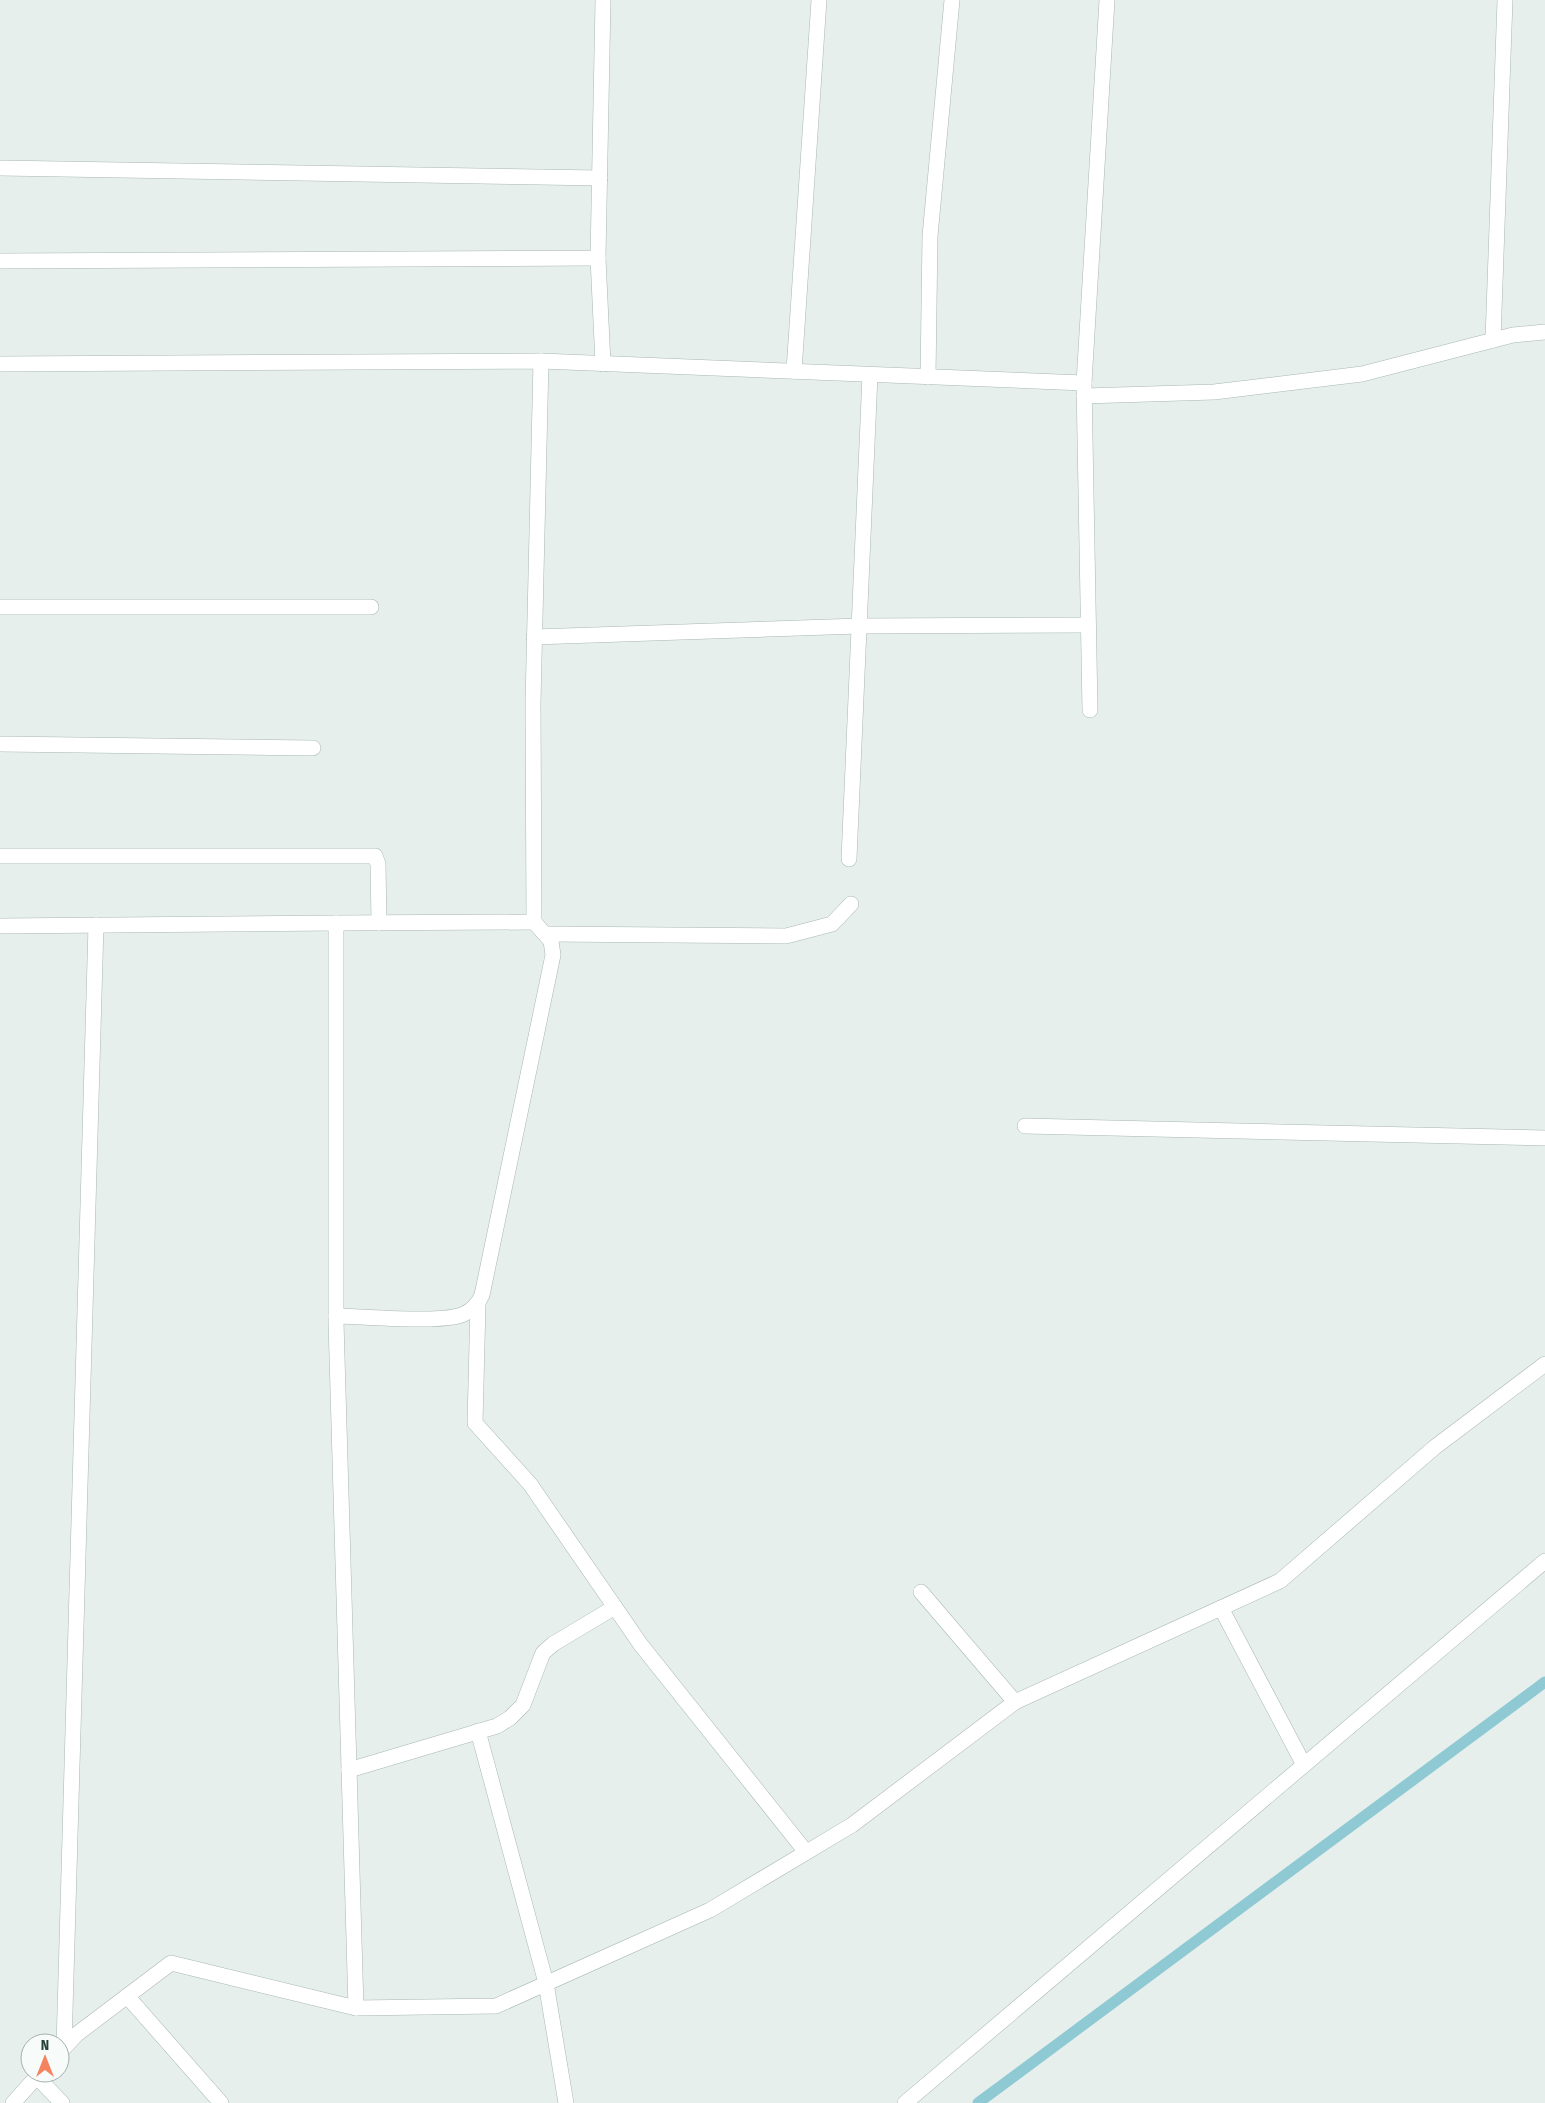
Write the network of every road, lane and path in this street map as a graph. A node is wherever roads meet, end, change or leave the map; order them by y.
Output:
1 (603, 0) edge
2 (819, 0) edge
3 (952, 0) edge
4 (1107, 0) edge
5 (1505, 0) edge
6 (0, 168) edge
7 (600, 178) junction
8 (598, 258) junction
9 (0, 261) edge
10 (1545, 332) edge
11 (1493, 340) junction
12 (541, 362) junction
13 (0, 364) edge
14 (603, 364) junction
15 (794, 371) junction
16 (870, 374) junction
17 (928, 377) junction
18 (1084, 389) junction
19 (0, 607) edge
20 (371, 607) dead end
21 (1088, 625) junction
22 (859, 626) junction
23 (534, 637) junction
24 (1090, 710) dead end
25 (0, 744) edge
26 (313, 748) dead end
27 (0, 856) edge
28 (849, 859) dead end
29 (851, 904) dead end
30 (534, 922) junction
31 (336, 923) junction
32 (379, 923) junction
33 (96, 925) junction
34 (0, 926) edge
35 (546, 934) junction
36 (1025, 1126) dead end
37 (1545, 1138) edge
38 (478, 1304) junction
39 (336, 1316) junction
40 (1545, 1364) edge
41 (1545, 1561) edge
42 (920, 1592) dead end
43 (615, 1607) junction
44 (1221, 1608) junction
45 (1015, 1702) junction
46 (478, 1731) junction
47 (1304, 1765) junction
48 (349, 1770) junction
49 (806, 1852) junction
50 (546, 1983) junction
51 (126, 1996) junction
52 (356, 2008) junction
53 (63, 2033) edge
54 (70, 2041) edge
55 (31, 2083) edge
56 (46, 2083) edge
57 (12, 2103) edge
58 (62, 2103) edge
59 (221, 2103) edge
60 (566, 2103) edge
61 (905, 2103) edge

1 - 7 street
2 - 15 street
3 - 17 street
4 - 18 street
5 - 11 street
6 - 7 street
7 - 8 street
8 - 9 street
8 - 14 street
10 - 11 street
11 - 18 street
12 - 13 street
12 - 14 street
12 - 23 street
14 - 15 street
15 - 16 street
16 - 17 street
16 - 22 street
17 - 18 street
18 - 21 street
19 - 20 street
21 - 22 street
21 - 24 street
22 - 23 street
22 - 28 street
23 - 30 street
25 - 26 street
27 - 32 street
29 - 35 street
30 - 32 street
30 - 35 street
31 - 32 street
31 - 33 street
31 - 39 street
33 - 34 street
33 - 53 street
35 - 38 street
36 - 37 street
38 - 39 street
38 - 43 street
39 - 48 street
40 - 44 street
41 - 47 street
42 - 45 street
43 - 46 street
43 - 49 street
44 - 45 street
44 - 47 street
45 - 49 street
46 - 48 street
46 - 50 street
47 - 61 street
48 - 52 street
49 - 50 street
50 - 52 street
50 - 60 street
51 - 52 street
51 - 54 street
51 - 59 street
55 - 57 street
56 - 58 street

